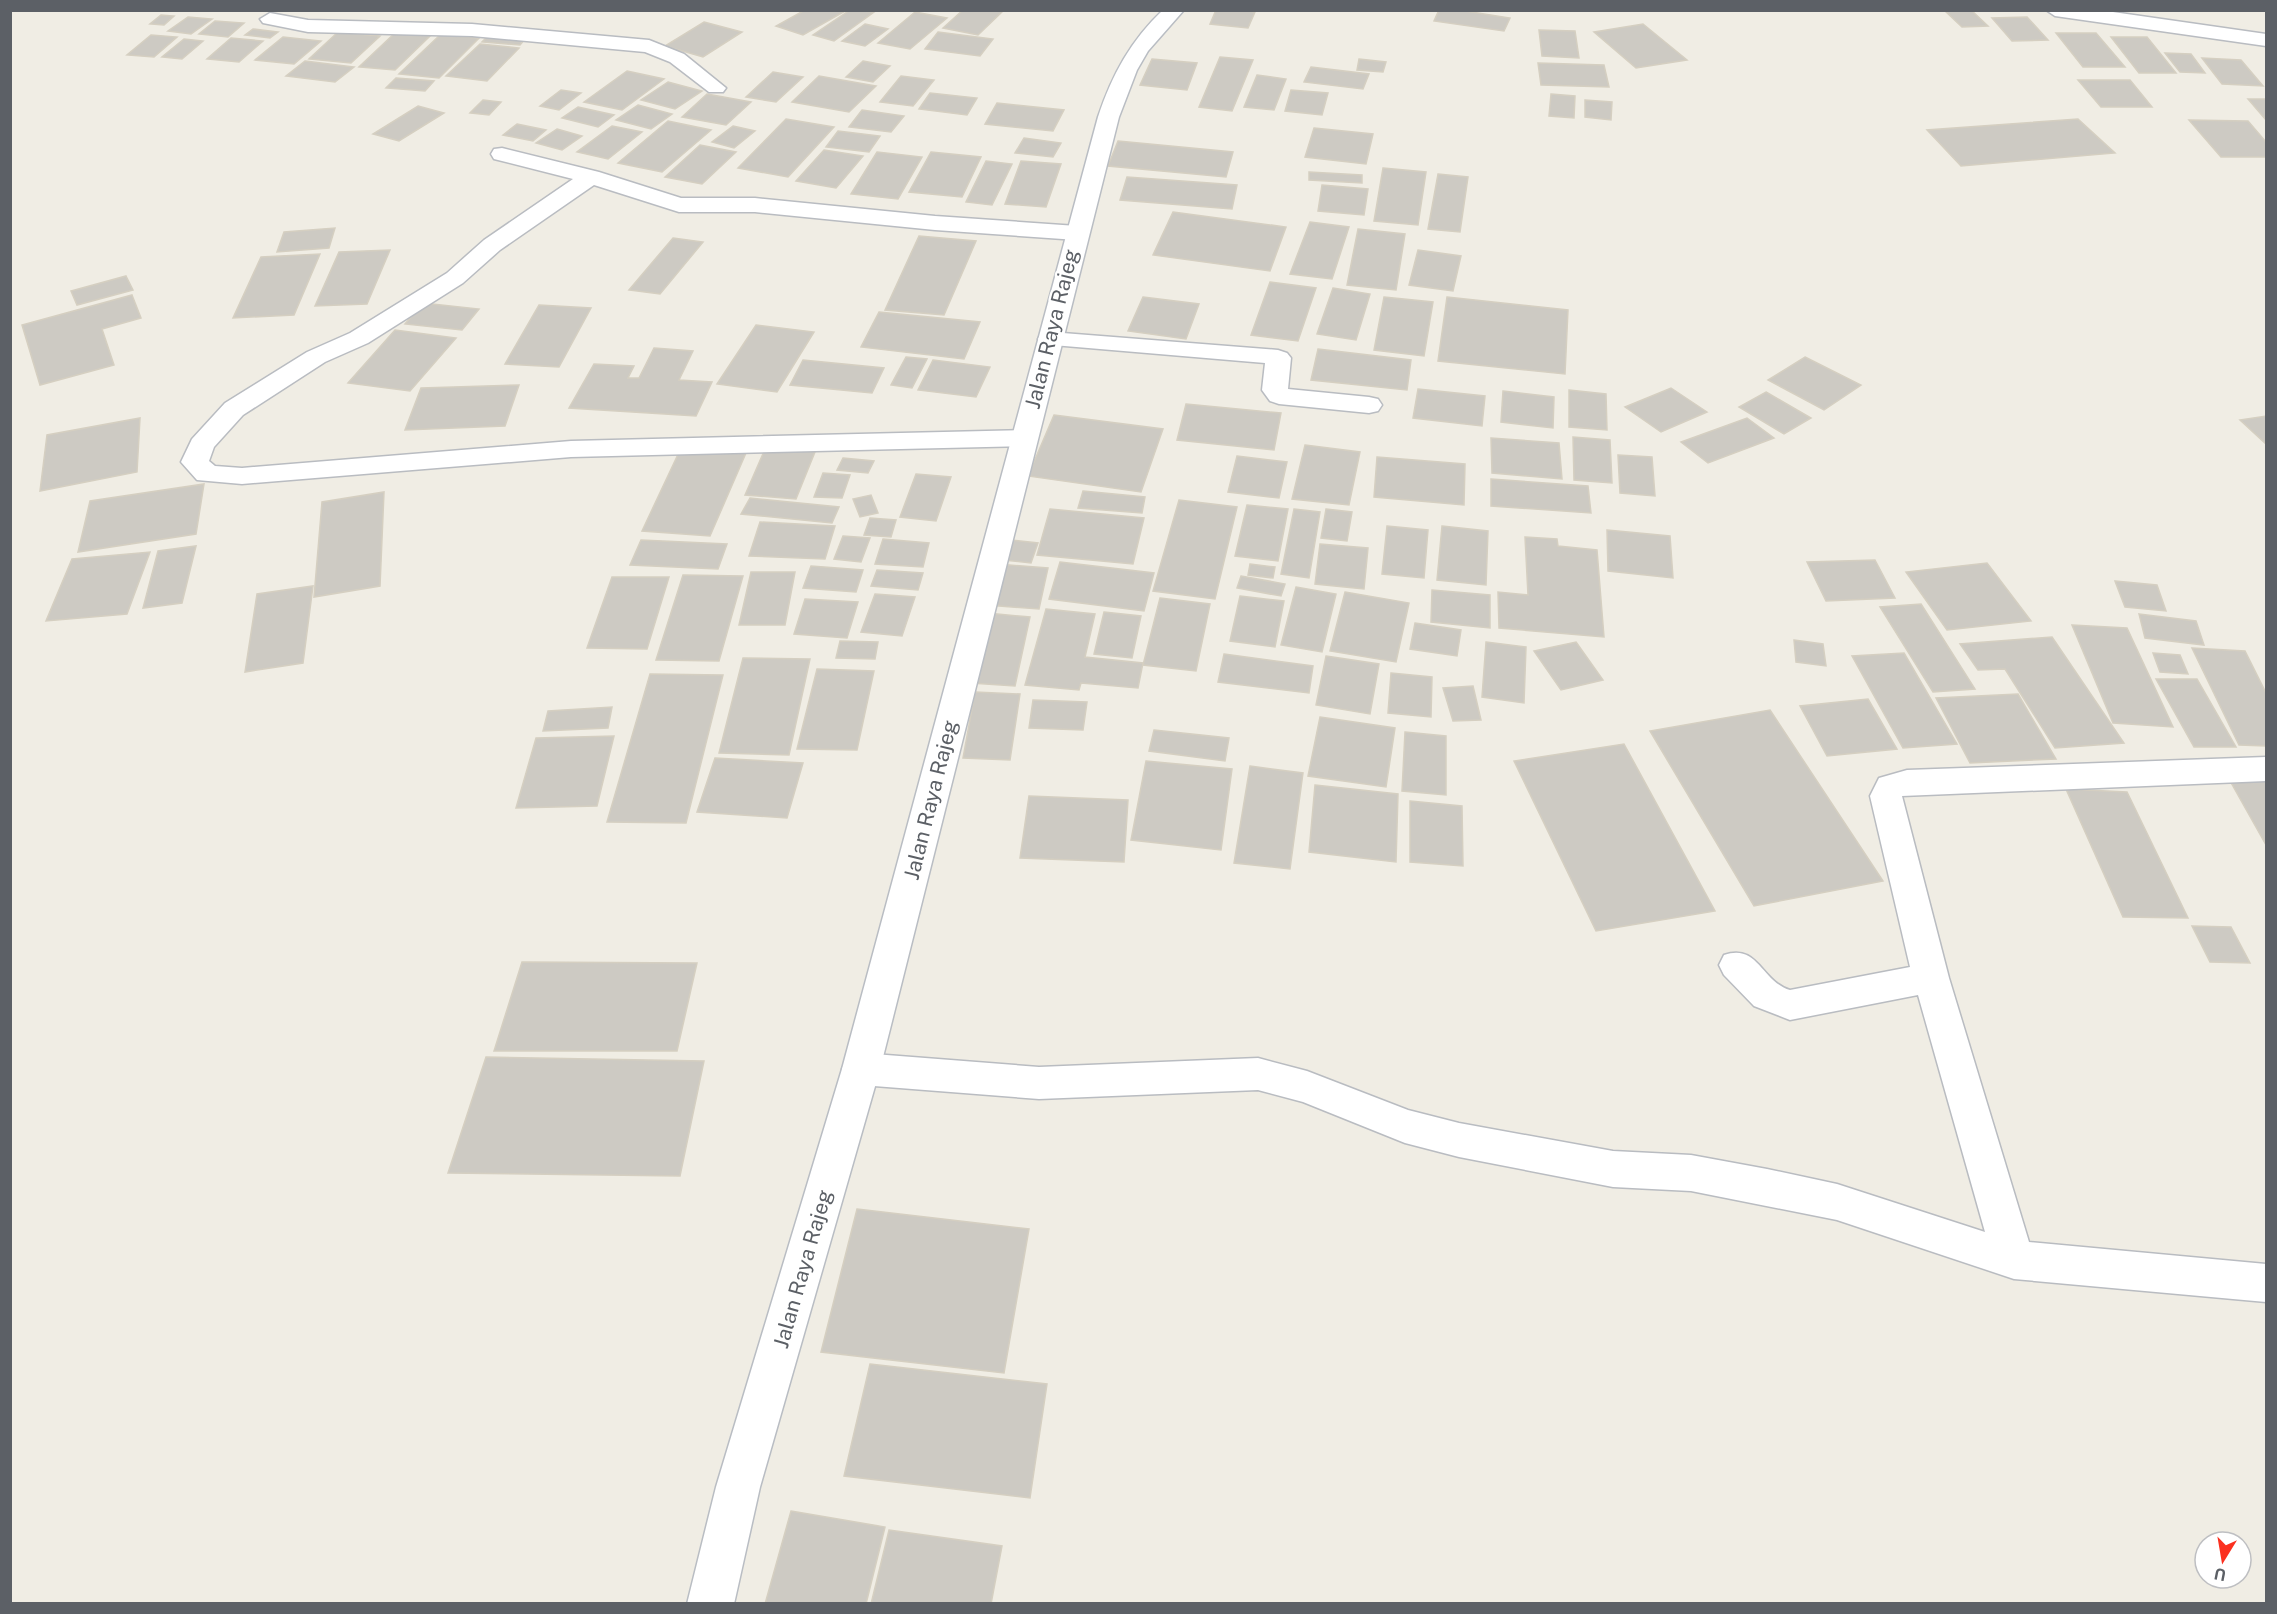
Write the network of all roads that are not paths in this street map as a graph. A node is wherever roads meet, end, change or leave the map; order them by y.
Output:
1 (495, 10) edge
2 (1175, 10) edge
3 (2055, 10) edge
4 (270, 19) dead end
5 (472, 30) junction
6 (2266, 40) edge
7 (716, 88) dead end
8 (502, 154) dead end
9 (591, 177) junction
10 (1077, 233) junction
11 (1050, 339) junction
12 (1369, 405) dead end
13 (1024, 438) junction
14 (2266, 769) edge
15 (1737, 965) dead end
16 (1931, 978) junction
17 (861, 1069) junction
18 (2014, 1260) junction
19 (2266, 1283) edge
20 (710, 1604) edge

1 - 5 street
2 - 10 street, Jalan Raya Rajeg
3 - 6 street
4 - 5 street
5 - 7 street
8 - 9 street
9 - 10 street
9 - 13 street
10 - 11 street, Jalan Raya Rajeg
11 - 12 street
11 - 13 street, Jalan Raya Rajeg
13 - 17 street, Jalan Raya Rajeg
14 - 16 street
15 - 16 street
16 - 18 street
17 - 18 street
17 - 20 street, Jalan Raya Rajeg
18 - 19 street

